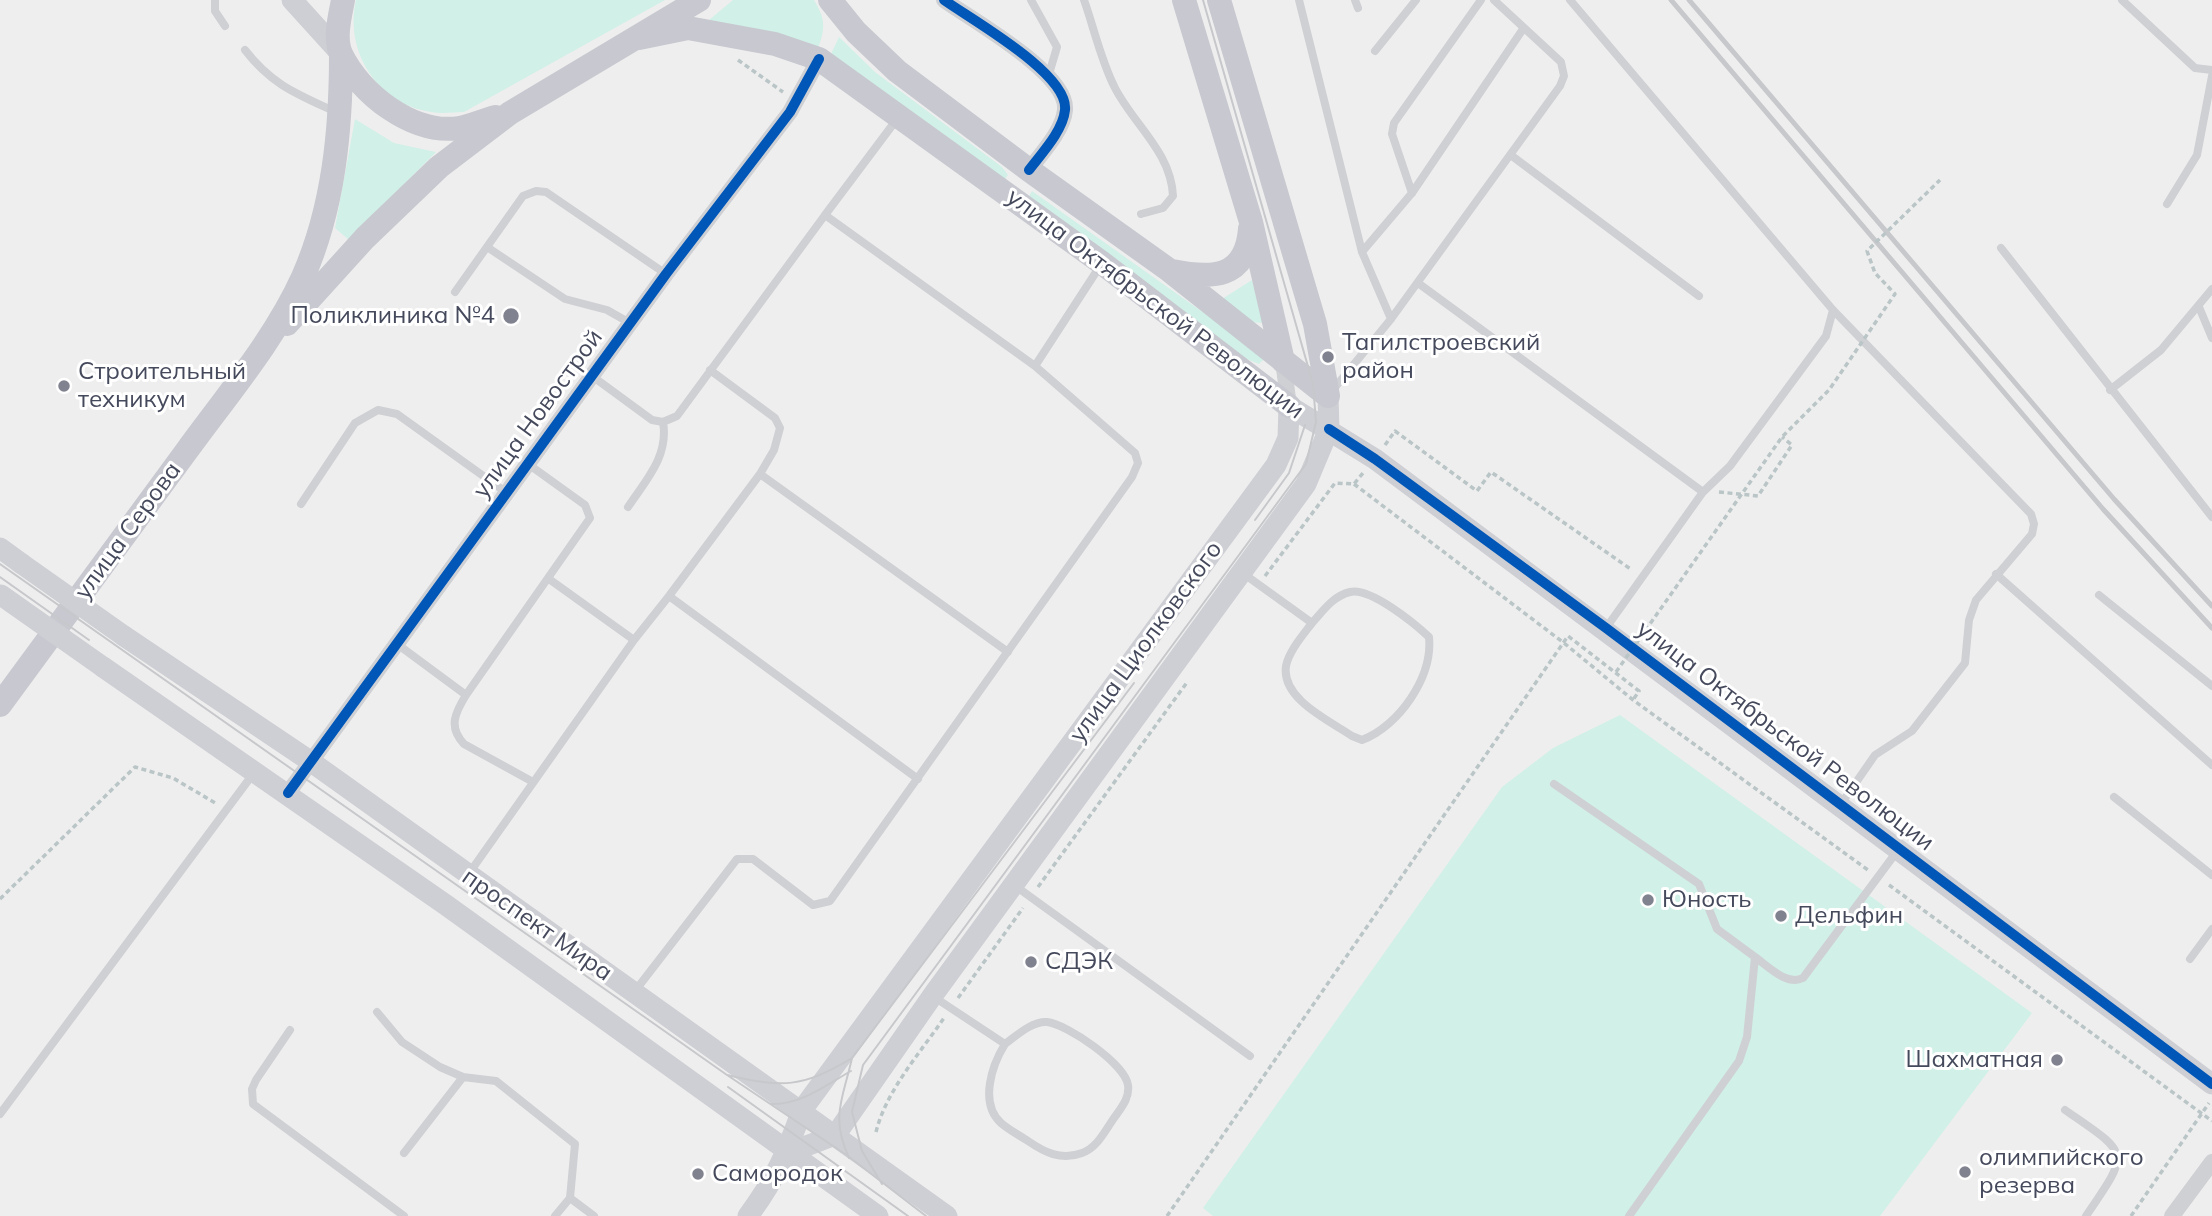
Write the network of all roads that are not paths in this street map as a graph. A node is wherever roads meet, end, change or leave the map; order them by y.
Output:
1 (215, 0) edge
2 (292, 0) edge
3 (343, 0) edge
4 (698, 0) edge
5 (830, 0) edge
6 (944, 0) edge
7 (1031, 0) edge
8 (1084, 0) edge
9 (1184, 0) edge
10 (1219, 0) edge
11 (1299, 0) edge
12 (1416, 0) edge
13 (1481, 0) edge
14 (1494, 0) edge
15 (1570, 0) edge
16 (2122, 0) edge
17 (225, 26) dead end
18 (1523, 29) junction
19 (639, 38) junction
20 (245, 50) dead end
21 (1376, 51) dead end
22 (341, 54) junction
23 (820, 59) junction
24 (2212, 70) edge
25 (1049, 74) junction
26 (2212, 76) edge
27 (510, 113) junction
28 (341, 114) junction
29 (899, 115) junction
30 (1512, 156) junction
31 (1029, 170) junction
32 (1412, 192) junction
33 (1012, 197) junction
34 (2167, 204) dead end
35 (1141, 214) dead end
36 (825, 215) junction
37 (1251, 222) junction
38 (487, 247) junction
39 (2001, 248) dead end
40 (1362, 252) junction
41 (1102, 263) junction
42 (1168, 270) junction
43 (666, 274) junction
44 (1418, 283) junction
45 (2212, 289) edge
46 (455, 292) dead end
47 (1699, 296) dead end
48 (2199, 307) junction
49 (1833, 310) junction
50 (1391, 319) junction
51 (631, 323) junction
52 (2212, 338) edge
53 (256, 356) junction
54 (1283, 360) junction
55 (1035, 366) junction
56 (710, 370) junction
57 (593, 376) junction
58 (2110, 390) junction
59 (1328, 396) junction
60 (1289, 406) junction
61 (663, 422) junction
62 (1329, 429) junction
63 (528, 464) junction
64 (760, 474) junction
65 (1703, 492) junction
66 (507, 493) junction
67 (301, 503) dead end
68 (628, 507) dead end
69 (2212, 517) edge
70 (0, 548) edge
71 (1241, 572) junction
72 (1996, 574) junction
73 (549, 579) junction
74 (0, 595) edge
75 (2099, 595) dead end
76 (669, 596) junction
77 (1312, 623) junction
78 (1606, 628) junction
79 (634, 640) junction
80 (397, 644) junction
81 (1008, 652) junction
82 (2212, 686) edge
83 (466, 695) junction
84 (0, 705) edge
85 (310, 761) junction
86 (2212, 765) edge
87 (256, 771) junction
88 (918, 779) junction
89 (533, 782) junction
90 (1554, 784) dead end
91 (288, 793) junction
92 (2114, 797) dead end
93 (1841, 804) junction
94 (1900, 848) junction
95 (2212, 874) edge
96 (468, 876) junction
97 (1014, 885) junction
98 (2212, 929) edge
99 (1755, 957) junction
100 (2190, 959) dead end
101 (634, 993) junction
102 (933, 996) junction
103 (377, 1012) dead end
104 (290, 1030) dead end
105 (1005, 1044) junction
106 (1250, 1056) dead end
107 (463, 1077) junction
108 (2212, 1084) edge
109 (802, 1110) junction
110 (2065, 1110) dead end
111 (0, 1114) edge
112 (835, 1135) junction
113 (404, 1153) dead end
114 (788, 1153) junction
115 (2212, 1162) edge
116 (570, 1198) junction
117 (392, 1208) junction
118 (386, 1216) edge
119 (404, 1216) edge
120 (555, 1216) edge
121 (594, 1216) edge
122 (748, 1216) edge
123 (878, 1216) edge
124 (947, 1216) edge
125 (1629, 1216) edge
126 (2086, 1216) edge
127 (2172, 1216) edge

1 - 17 lane
2 - 22 main road
3 - 22 main road
4 - 19 main road
5 - 31 main road, улица Октябрьской Революции
6 - 25 street
7 - 25 lane
8 - 35 lane
9 - 37 main road, улица Циолковского
10 - 59 main road, улица Циолковского
11 - 40 lane
12 - 21 lane
13 - 32 lane
14 - 18 lane
15 - 49 lane
16 - 24 lane
18 - 30 lane
18 - 32 lane
19 - 23 main road, улица Октябрьской Революции
19 - 27 main road
20 - 28 lane
22 - 27 main road
22 - 28 main road
23 - 29 main road, улица Октябрьской Революции
23 - 43 street, улица Новострой
25 - 31 street
26 - 34 lane
27 - 53 main road
28 - 53 main road
29 - 33 main road, улица Октябрьской Революции
29 - 36 lane
30 - 44 lane
30 - 47 lane
31 - 33 main road
31 - 42 main road, улица Октябрьской Революции
32 - 40 lane
33 - 41 main road, улица Октябрьской Революции
36 - 55 lane
36 - 56 lane
37 - 42 main road
37 - 54 main road, улица Циолковского
38 - 43 lane
38 - 46 lane
38 - 51 lane
39 - 58 lane
40 - 50 lane
41 - 55 lane
41 - 60 main road, улица Октябрьской Революции
42 - 54 main road, улица Октябрьской Революции
43 - 51 street, улица Новострой
44 - 50 lane
44 - 65 lane
45 - 48 lane
48 - 52 lane
48 - 58 lane
49 - 65 lane
49 - 72 lane
50 - 59 lane
51 - 57 street, улица Новострой
53 - 84 main road, улица Серова
54 - 59 main road, улица Октябрьской Революции
54 - 60 street, улица Циолковского
55 - 81 lane
56 - 61 lane
56 - 64 lane
57 - 61 lane
57 - 63 street, улица Новострой
58 - 69 lane
59 - 62 main road, улица Циолковского
60 - 62 main road, улица Октябрьской Революции
60 - 109 main road, улица Циолковского
61 - 68 lane
62 - 71 main road, улица Циолковского
62 - 78 main road, улица Октябрьской Революции
63 - 66 street, улица Новострой
63 - 73 lane
64 - 76 lane
64 - 81 lane
65 - 78 lane
66 - 67 lane
66 - 80 street, улица Новострой
70 - 85 main road, проспект Мира, bridge
71 - 77 lane
71 - 97 main road, улица Циолковского
72 - 86 lane
72 - 93 lane
73 - 79 lane
73 - 83 lane
74 - 87 main road, проспект Мира, bridge
75 - 82 lane
76 - 79 lane
76 - 88 lane
77 - 77 lane
78 - 93 main road, улица Октябрьской Революции
79 - 89 lane
80 - 83 lane
80 - 85 street, улица Новострой
81 - 88 lane
83 - 89 lane
85 - 91 street, улица Новострой
85 - 96 main road, проспект Мира
87 - 91 main road, проспект Мира
87 - 111 lane
88 - 101 lane
89 - 96 lane
90 - 99 lane
91 - 114 main road, проспект Мира
92 - 95 lane
93 - 94 main road, улица Октябрьской Революции
94 - 99 lane
94 - 108 main road, улица Октябрьской Революции
96 - 101 main road, проспект Мира
97 - 102 main road, улица Циолковского
97 - 106 lane
98 - 100 lane
99 - 125 lane
101 - 109 main road, проспект Мира
102 - 105 lane
102 - 112 main road, улица Циолковского
103 - 107 lane
104 - 117 lane
105 - 105 lane
107 - 113 lane
107 - 116 lane
109 - 112 main road, проспект Мира
109 - 114 main road, улица Циолковского
110 - 126 lane
112 - 114 main road
112 - 124 main road, проспект Мира
114 - 122 main road, улица Циолковского
114 - 123 main road, проспект Мира
115 - 127 street
116 - 120 lane
116 - 121 lane
117 - 118 lane
117 - 119 lane

